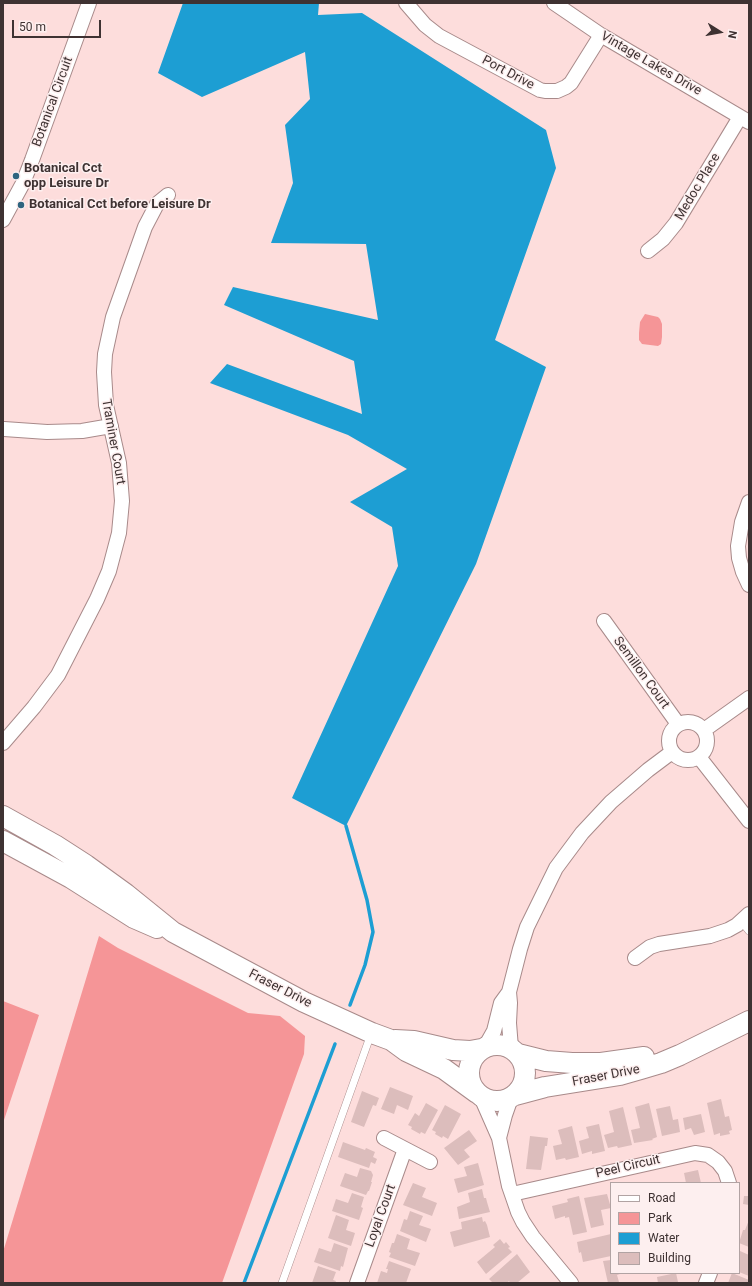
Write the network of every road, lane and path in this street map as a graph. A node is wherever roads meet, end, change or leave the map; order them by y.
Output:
1 (89, 3) edge
2 (406, 3) edge
3 (554, 3) edge
4 (601, 35) junction
5 (744, 119) edge
6 (168, 195) dead end
7 (3, 220) edge
8 (648, 250) dead end
9 (111, 426) junction
10 (3, 428) edge
11 (749, 502) edge
12 (749, 585) edge
13 (604, 622) dead end
14 (749, 698) edge
15 (678, 724) junction
16 (704, 730) junction
17 (3, 743) edge
18 (672, 752) junction
19 (700, 757) junction
20 (5, 821) edge
21 (749, 821) edge
22 (3, 841) edge
23 (746, 922) edge
24 (173, 932) junction
25 (635, 958) dead end
26 (509, 992) junction
27 (749, 1021) edge
28 (372, 1032) junction
29 (390, 1040) junction
30 (483, 1048) junction
31 (693, 1048) junction
32 (515, 1051) junction
33 (479, 1095) junction
34 (513, 1097) junction
35 (384, 1138) dead end
36 (499, 1138) junction
37 (405, 1149) junction
38 (430, 1162) dead end
39 (729, 1182) edge
40 (512, 1194) junction
41 (282, 1283) edge
42 (357, 1283) edge
43 (571, 1283) edge

1 - 7 street, Botanical Circuit
2 - 4 street, Port Drive
3 - 4 street, Vintage Lakes Drive
4 - 5 street, Vintage Lakes Drive
5 - 8 street, Medoc Place
6 - 9 street, Traminer Court
9 - 10 street
9 - 17 street, Traminer Court
11 - 12 street
13 - 15 street, Semillon Court
14 - 16 street
15 - 16 street
15 - 18 street
16 - 19 street
18 - 19 street
18 - 26 street
19 - 21 street
20 - 24 street, Fraser Drive
22 - 24 street, Fraser Drive
23 - 25 street
24 - 28 street, Fraser Drive
26 - 30 street
26 - 32 street
27 - 31 street, Fraser Drive
28 - 29 street, Fraser Drive
28 - 41 lane
29 - 30 street, Fraser Drive
29 - 33 street, Fraser Drive
30 - 32 street
30 - 33 street
31 - 32 street, Fraser Drive
31 - 34 street, Fraser Drive
32 - 34 street
33 - 34 street
33 - 36 street
34 - 36 street
35 - 37 street
36 - 40 street
37 - 38 street
37 - 42 street, Loyal Court
39 - 40 street, Peel Circuit
40 - 43 street

